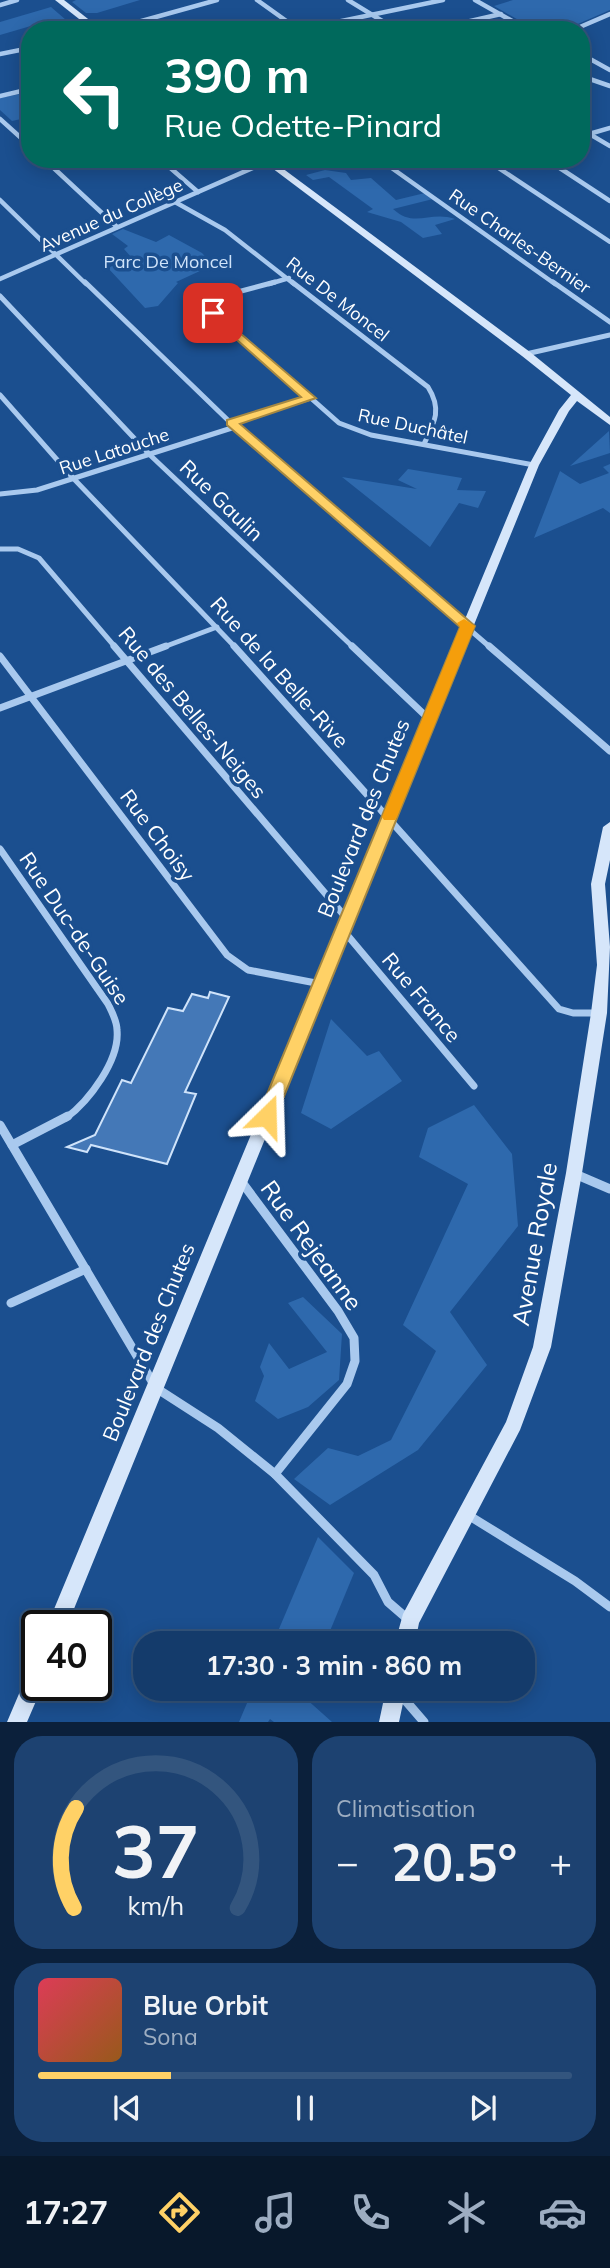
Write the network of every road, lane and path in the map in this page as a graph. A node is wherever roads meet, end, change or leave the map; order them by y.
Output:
1 (17, 0) edge
2 (217, 0) edge
3 (257, 0) edge
4 (348, 0) edge
5 (443, 0) edge
6 (475, 0) edge
7 (56, 2) edge
8 (0, 5) edge
9 (610, 14) edge
10 (501, 15) junction
11 (371, 16) junction
12 (76, 21) edge
13 (84, 21) edge
14 (141, 21) edge
15 (286, 21) edge
16 (345, 21) edge
17 (380, 21) edge
18 (473, 21) edge
19 (512, 21) edge
20 (594, 21) junction
21 (590, 23) edge
22 (610, 23) edge
23 (21, 50) edge
24 (0, 54) edge
25 (590, 59) edge
26 (610, 70) edge
27 (590, 79) edge
28 (610, 86) edge
29 (21, 91) edge
30 (0, 96) edge
31 (0, 119) edge
32 (610, 128) edge
33 (590, 134) edge
34 (590, 135) edge
35 (21, 138) edge
36 (610, 146) edge
37 (54, 168) edge
38 (170, 168) edge
39 (250, 168) edge
40 (279, 168) edge
41 (392, 168) edge
42 (499, 168) edge
43 (560, 168) edge
44 (198, 192) junction
45 (0, 200) edge
46 (610, 201) edge
47 (175, 202) junction
48 (117, 227) junction
49 (610, 242) edge
50 (55, 255) junction
51 (289, 278) junction
52 (0, 279) edge
53 (0, 296) edge
54 (610, 322) edge
55 (610, 335) edge
56 (526, 354) junction
57 (0, 396) edge
58 (576, 397) junction
59 (310, 398) junction
60 (610, 422) edge
61 (233, 425) junction
62 (424, 444) junction
63 (150, 455) junction
64 (534, 465) junction
65 (74, 479) junction
66 (0, 494) edge
67 (0, 550) edge
68 (468, 626) junction
69 (217, 627) junction
70 (0, 656) edge
71 (127, 661) junction
72 (30, 697) junction
73 (0, 708) edge
74 (430, 720) junction
75 (610, 751) edge
76 (389, 818) junction
77 (610, 827) edge
78 (0, 849) edge
79 (346, 925) junction
80 (321, 985) junction
81 (599, 1013) junction
82 (474, 1086) dead end
83 (0, 1125) edge
84 (12, 1145) junction
85 (574, 1173) junction
86 (241, 1181) junction
87 (610, 1189) edge
88 (86, 1269) junction
89 (11, 1303) dead end
90 (156, 1388) junction
91 (275, 1474) junction
92 (468, 1515) junction
93 (610, 1607) edge
94 (64, 1610) edge
95 (410, 1621) junction
96 (408, 1631) edge
97 (26, 1701) edge
98 (393, 1701) edge
99 (406, 1701) edge
100 (17, 1722) edge
101 (388, 1722) edge
102 (424, 1722) edge

1 - 8 street
2 - 14 street
3 - 15 street
4 - 11 street
5 - 11 street
6 - 10 street
7 - 12 street
7 - 13 street
9 - 20 street
10 - 18 street
10 - 19 street
11 - 16 street
11 - 17 street
20 - 21 street
20 - 22 street
23 - 24 street
25 - 26 street
27 - 28 street
29 - 30 street
31 - 35 street
32 - 33 street
34 - 36 street
37 - 48 street
38 - 44 street
39 - 44 street, Avenue du Collège
40 - 56 street
41 - 54 street, Rue Charles-Bernier
42 - 49 street
43 - 46 street
44 - 47 street, Avenue du Collège
45 - 50 street
47 - 48 street, Avenue du Collège
47 - 51 street, Rue De Moncel
48 - 50 street, Avenue du Collège
50 - 52 street, Avenue du Collège
50 - 61 street
51 - 59 street, Rue Duchâtel
51 - 62 street, Rue De Moncel
53 - 63 street, Rue Gaulin
55 - 56 street
56 - 58 street
57 - 65 street, Rue de la Belle-Rive
58 - 60 street
58 - 64 street, Boulevard des Chutes
59 - 61 street, Rue Latouche
59 - 62 street, Rue Duchâtel
61 - 63 street, Rue Latouche
61 - 68 street
62 - 64 street, Rue Duchâtel
63 - 65 street, Rue Latouche
63 - 74 street, Rue Gaulin
64 - 68 street, Boulevard des Chutes
65 - 66 street, Rue Latouche
65 - 69 street, Rue de la Belle-Rive
67 - 71 street, Rue des Belles-Neiges
68 - 74 street, Boulevard des Chutes
68 - 75 street
69 - 71 street
69 - 76 street, Rue de la Belle-Rive
70 - 72 street, Rue Choisy
71 - 72 street
71 - 79 street, Rue des Belles-Neiges
72 - 73 street
72 - 80 street, Rue Choisy
74 - 76 street, Boulevard des Chutes
76 - 79 street, Boulevard des Chutes
76 - 81 street, Rue de la Belle-Rive
77 - 81 street, Avenue Royale
78 - 84 street, Rue Duc-de-Guise
79 - 80 street, Boulevard des Chutes
79 - 82 street, Rue France
80 - 86 street, Boulevard des Chutes
81 - 85 street, Avenue Royale
83 - 84 street
84 - 88 street
85 - 87 street
85 - 92 street, Avenue Royale
86 - 90 street, Boulevard des Chutes
86 - 91 street, Rue Rejeanne
88 - 89 street
88 - 90 street
90 - 91 street
90 - 94 street, Boulevard des Chutes
91 - 95 street
92 - 93 street
92 - 95 street, Avenue Royale
95 - 96 street, Avenue Royale
97 - 100 street
98 - 101 street
99 - 102 street

